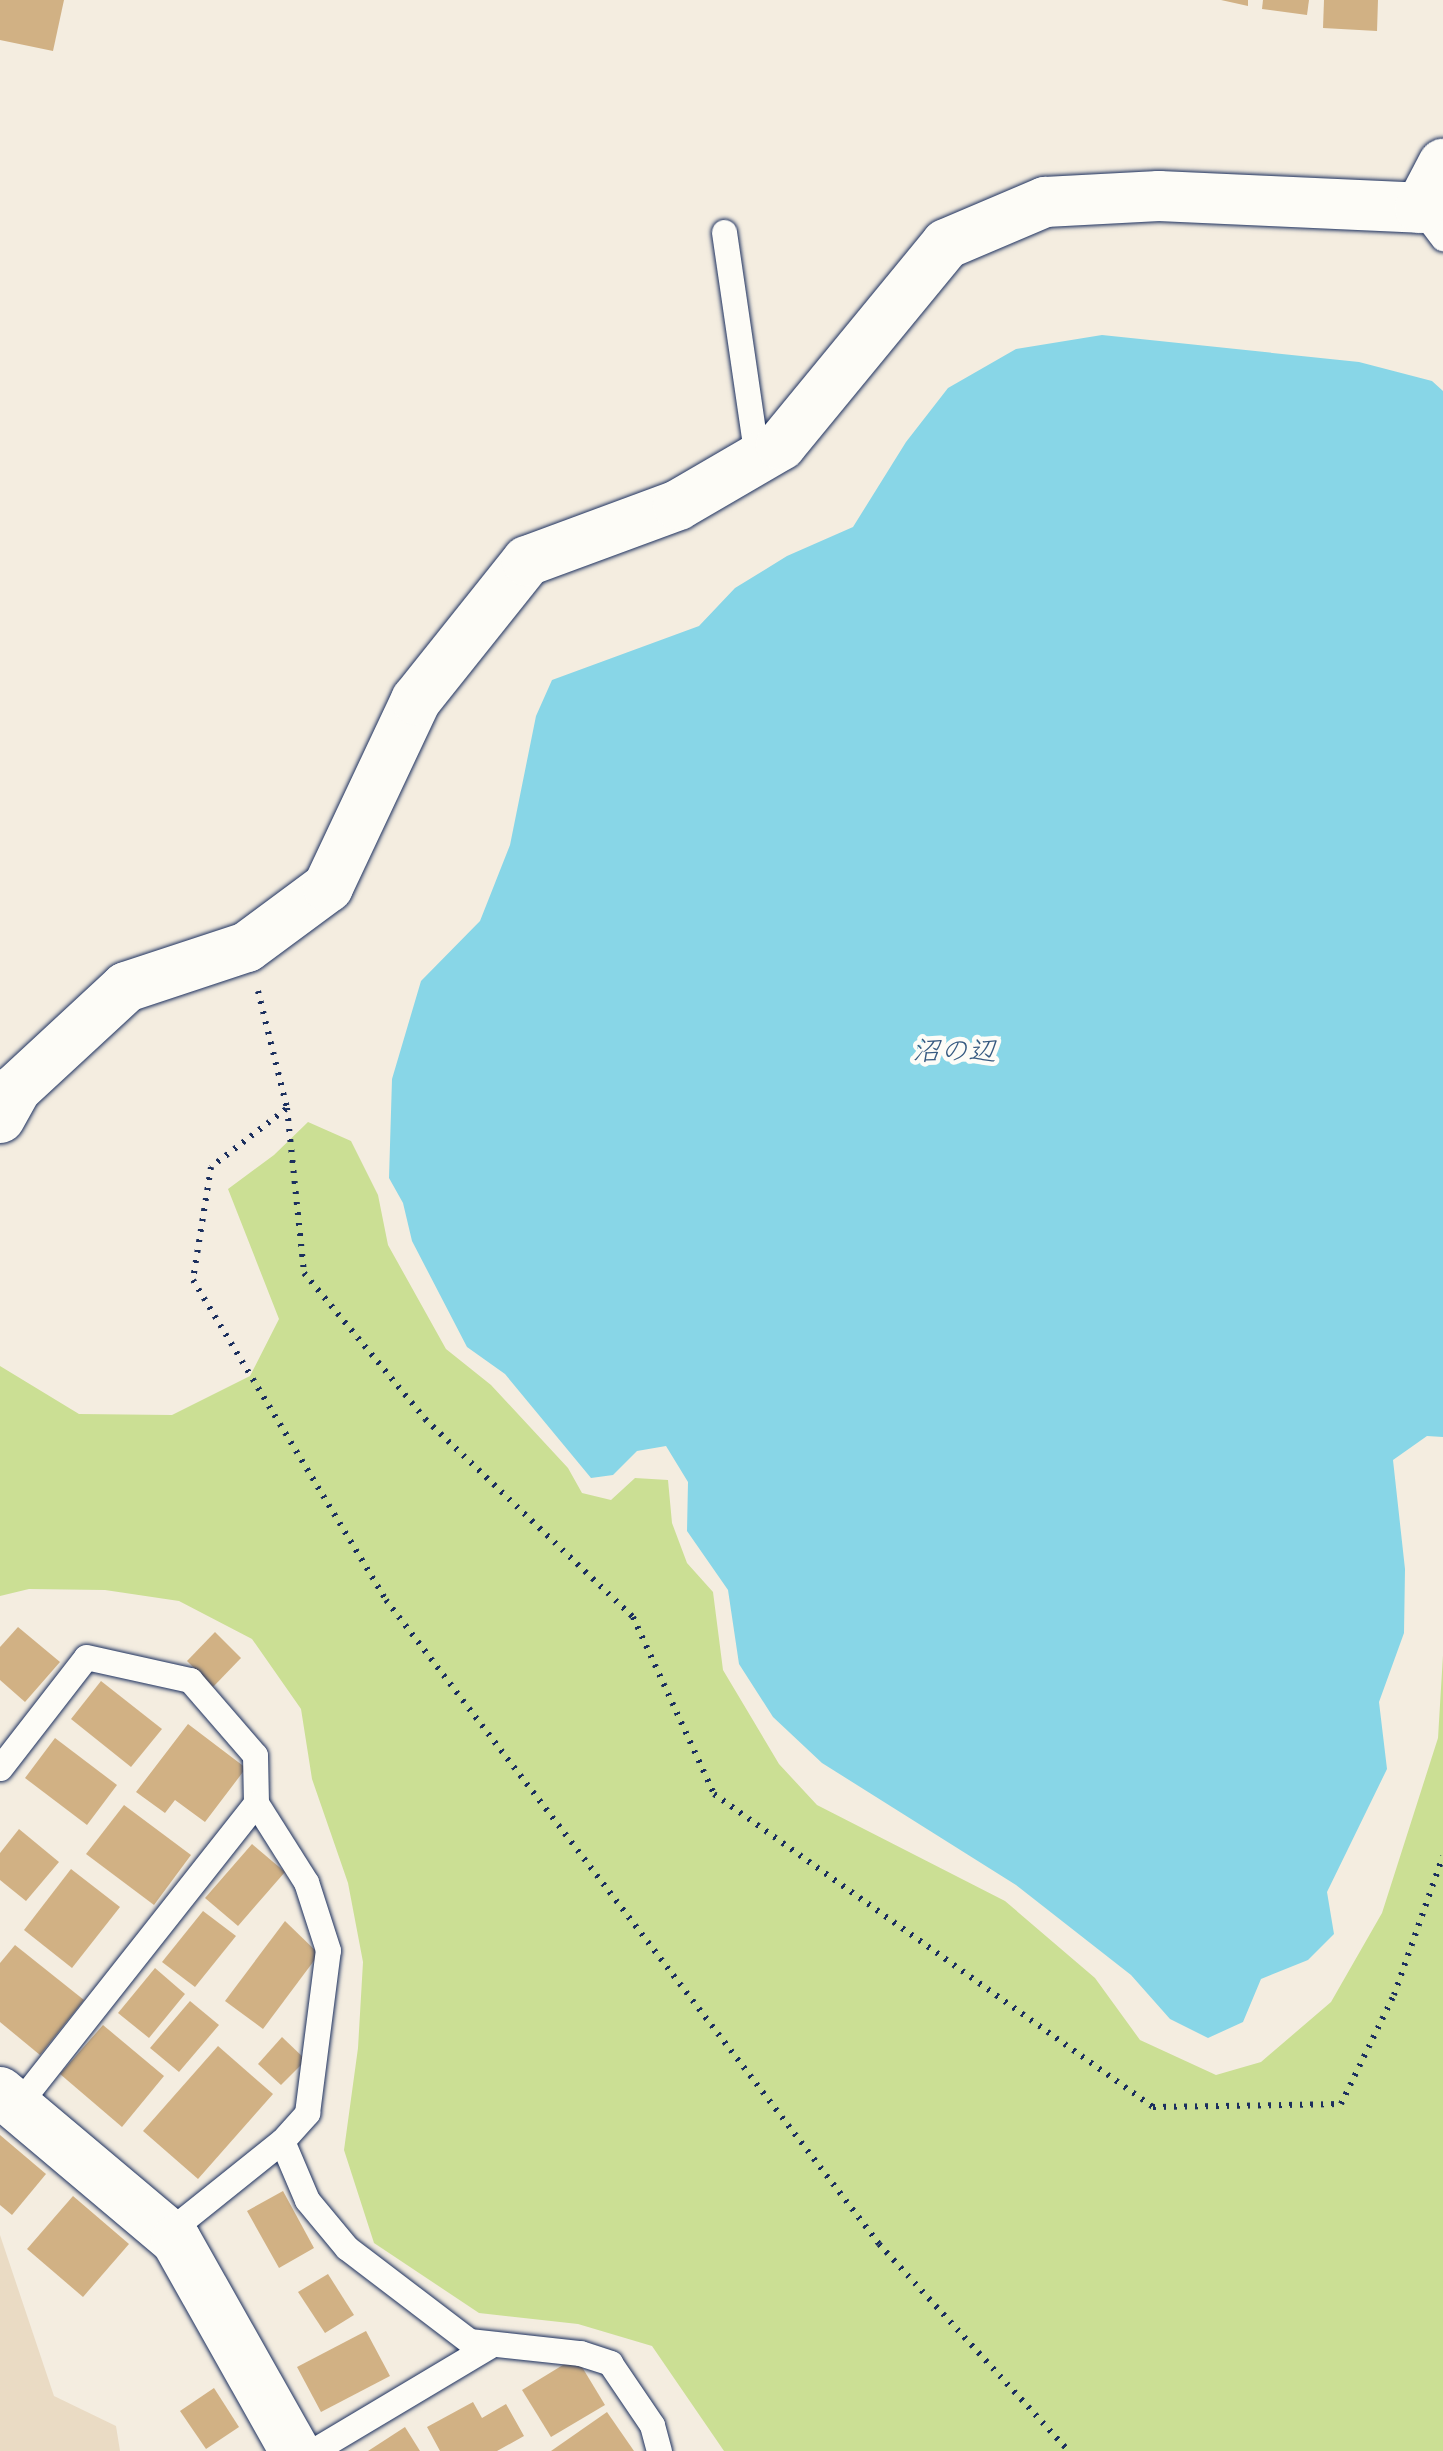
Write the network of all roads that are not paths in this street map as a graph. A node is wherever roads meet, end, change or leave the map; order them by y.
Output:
1 (1436, 199) edge
2 (724, 232) dead end
3 (757, 459) junction
4 (0, 1118) edge
5 (0, 1768) edge
6 (256, 1803) junction
7 (8, 2099) edge
8 (282, 2141) junction
9 (167, 2233) junction
10 (489, 2346) junction
11 (295, 2451) edge
12 (313, 2451) edge
13 (659, 2451) edge

1 - 3 street
2 - 3 lane
3 - 4 street
5 - 6 lane
6 - 7 lane
6 - 8 lane
7 - 9 street
8 - 9 lane
8 - 10 lane
9 - 11 street
10 - 12 lane
10 - 13 lane

